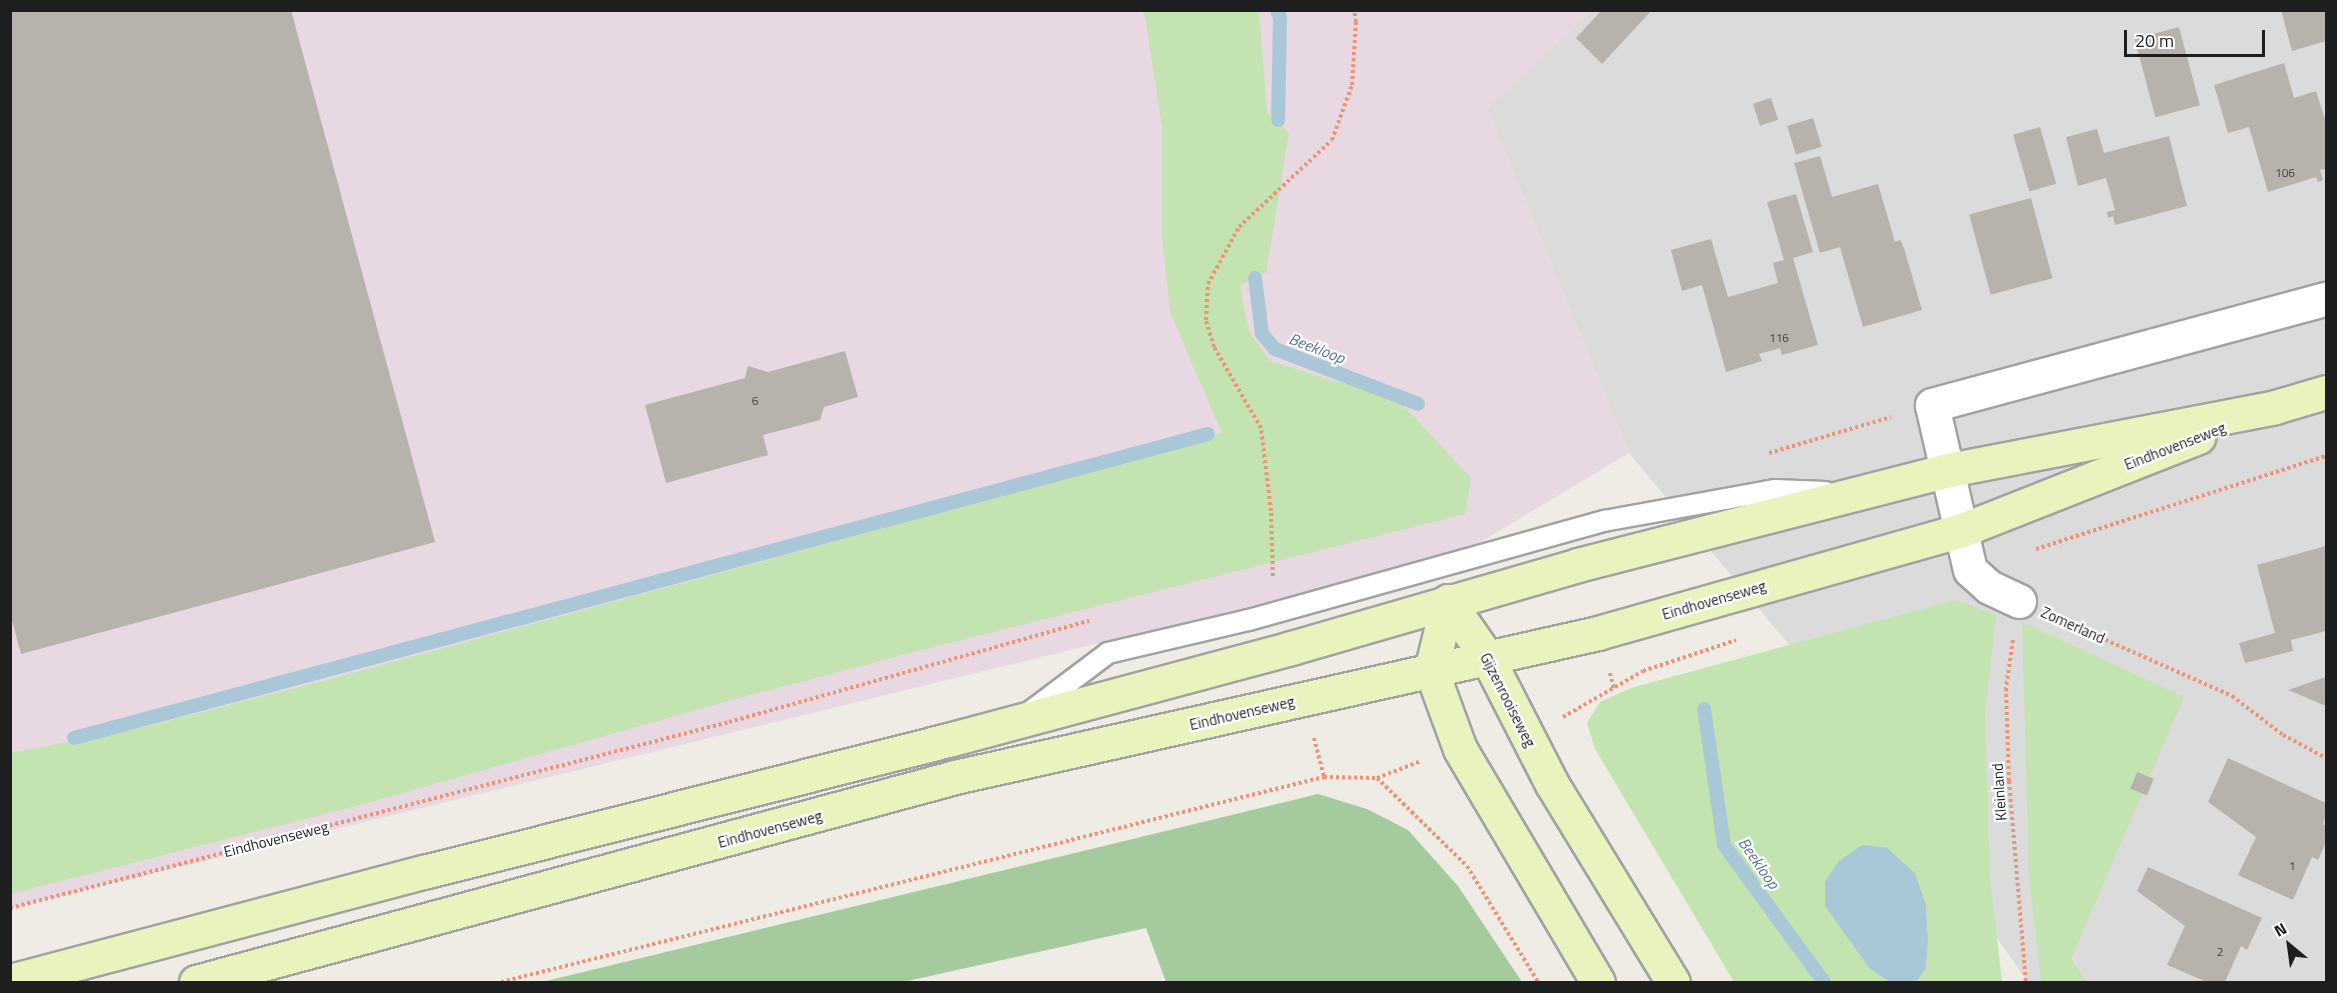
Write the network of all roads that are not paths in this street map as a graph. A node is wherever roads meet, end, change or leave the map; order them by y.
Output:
1 (2326, 299) edge
2 (2326, 392) edge
3 (2275, 407) junction
4 (1948, 470) junction
5 (1859, 494) junction
6 (1962, 530) junction
7 (1448, 601) junction
8 (2019, 601) road end
9 (1488, 659) junction
10 (1431, 670) junction
11 (1015, 722) junction
12 (10, 981) edge
13 (196, 982) edge
14 (1598, 982) edge
15 (1673, 982) edge

1 - 4 street
2 - 3 main road, Eindhovenseweg
3 - 4 main road, Eindhovenseweg
3 - 6 main road, Eindhovenseweg
4 - 5 main road, Eindhovenseweg
4 - 6 street
5 - 7 main road, Eindhovenseweg
5 - 11 lane, Eindhovenseweg
6 - 8 street
6 - 9 main road, Eindhovenseweg
7 - 9 main road, Gijzenrooiseweg
7 - 10 main road
7 - 11 main road, Eindhovenseweg
9 - 10 main road, Eindhovenseweg
9 - 15 main road, Gijzenrooiseweg
10 - 13 main road, Eindhovenseweg
10 - 14 main road
11 - 12 main road, Eindhovenseweg

